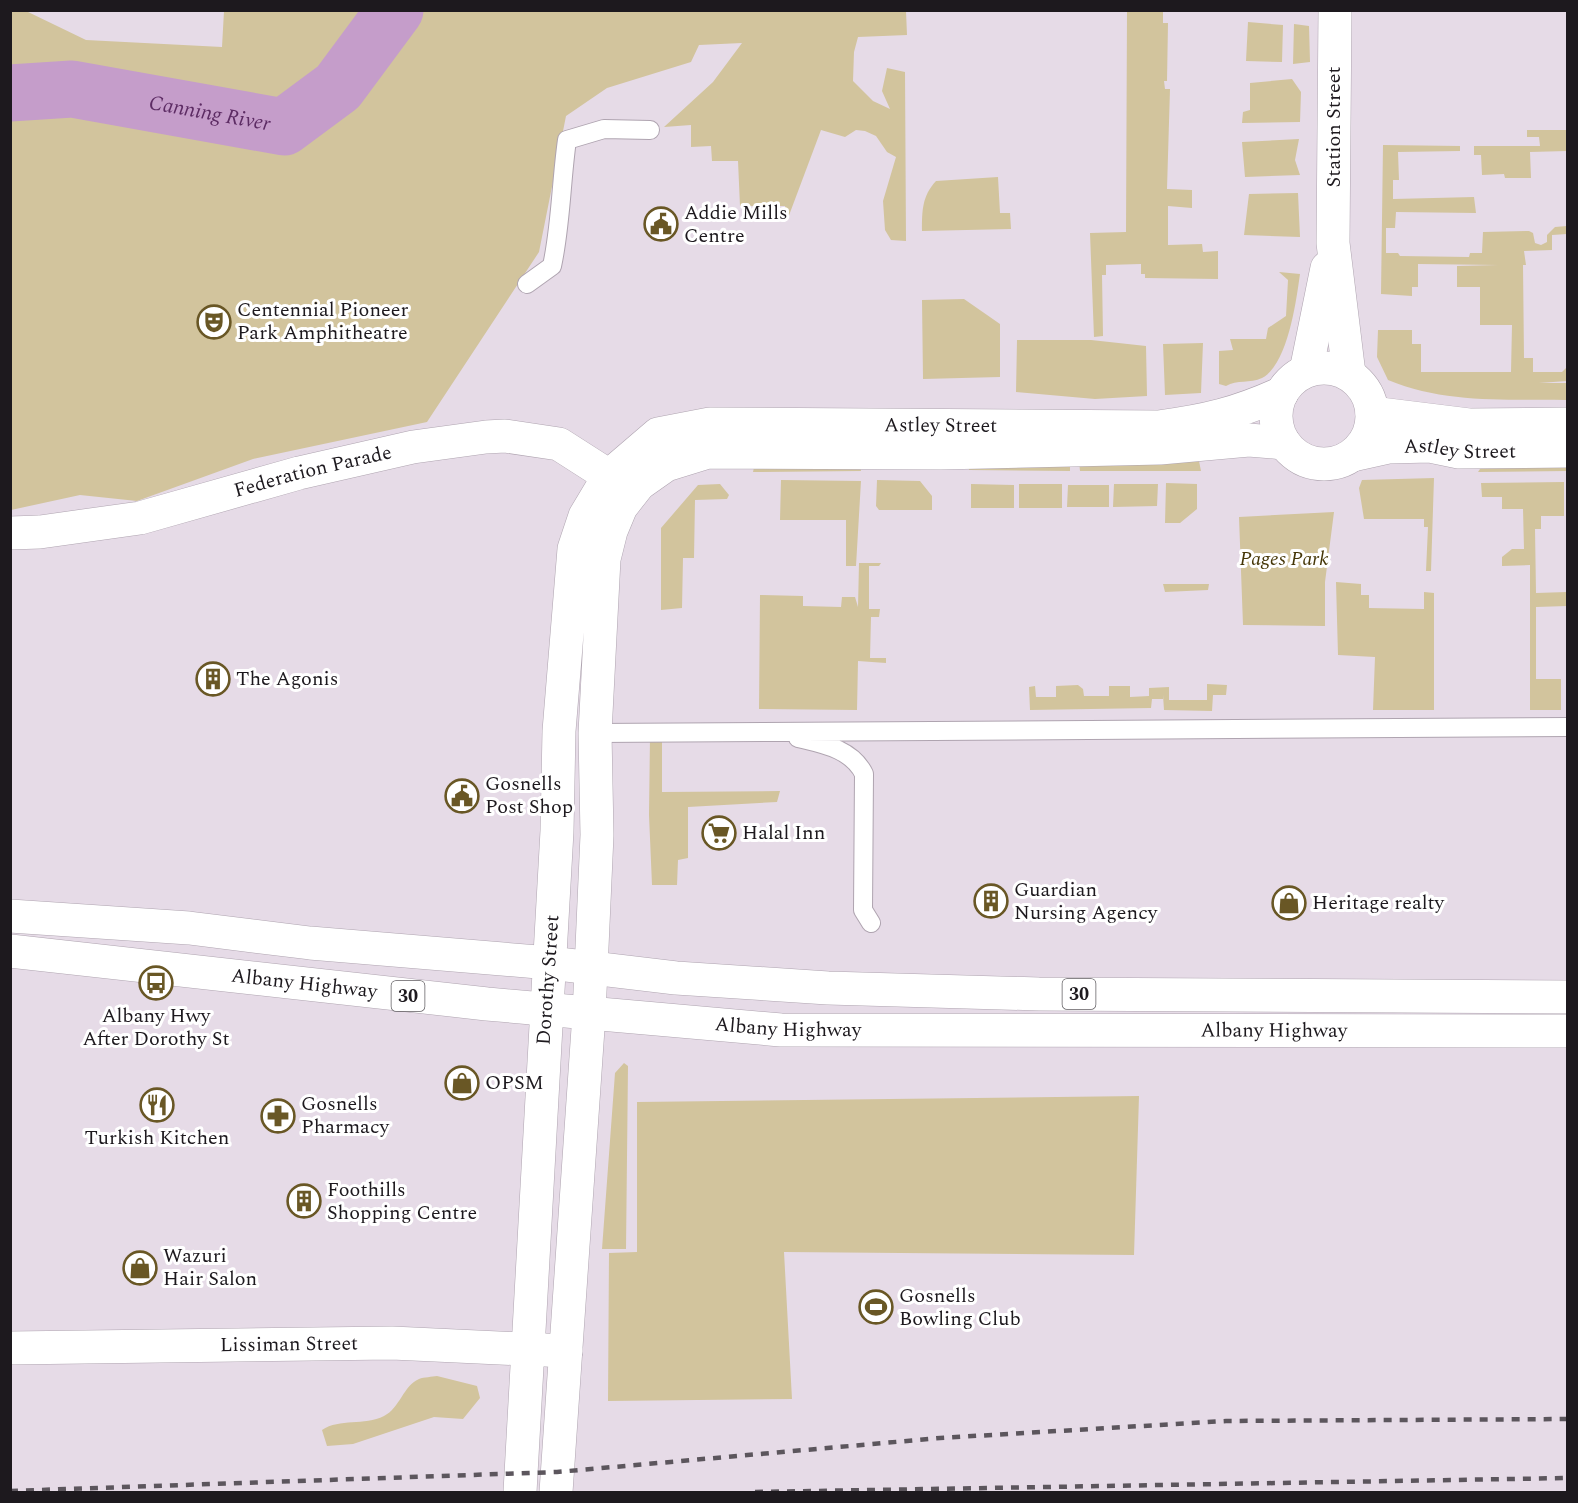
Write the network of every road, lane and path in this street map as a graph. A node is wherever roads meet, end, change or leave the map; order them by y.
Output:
1 (1335, 10) edge
2 (650, 130) dead end
3 (1333, 243) junction
4 (527, 284) dead end
5 (1306, 371) junction
6 (1349, 374) junction
7 (1282, 393) junction
8 (1372, 413) junction
9 (1568, 424) edge
10 (1284, 443) junction
11 (1568, 451) edge
12 (1353, 455) junction
13 (624, 480) junction
14 (10, 533) edge
15 (1568, 727) edge
16 (776, 732) junction
17 (595, 733) junction
18 (10, 916) edge
19 (871, 923) dead end
20 (10, 951) edge
21 (550, 963) junction
22 (592, 967) junction
23 (1568, 997) edge
24 (547, 1008) junction
25 (589, 1014) junction
26 (1568, 1031) edge
27 (10, 1348) edge
28 (529, 1350) junction
29 (566, 1351) junction
30 (520, 1492) edge
31 (556, 1492) edge

1 - 3 main road, Station Street
2 - 4 lane
3 - 5 main road, Station Street
3 - 6 main road, Station Street
5 - 6 main road
5 - 7 main road
6 - 8 main road
7 - 10 main road
7 - 13 main road, Astley Street
8 - 9 main road, Astley Street
8 - 12 main road
10 - 12 main road
10 - 13 main road, Astley Street
11 - 12 main road, Astley Street
13 - 14 main road, Federation Parade
13 - 17 main road, Dorothy Street
13 - 21 main road, Dorothy Street
15 - 16 lane
16 - 17 lane
16 - 19 lane
17 - 22 main road, Dorothy Street
18 - 21 main road, Albany Highway / 30
20 - 24 main road, Albany Highway / 30
21 - 22 main road, Albany Highway / 30
21 - 24 main road, Dorothy Street
22 - 23 main road, Albany Highway / 30
22 - 25 main road, Dorothy Street
24 - 25 main road, Albany Highway / 30
24 - 28 main road, Dorothy Street
25 - 26 main road, Albany Highway / 30
25 - 29 main road, Dorothy Street
27 - 28 main road, Lissiman Street
28 - 29 main road, Lissiman Street
28 - 30 main road, Dorothy Street
29 - 31 main road, Dorothy Street

